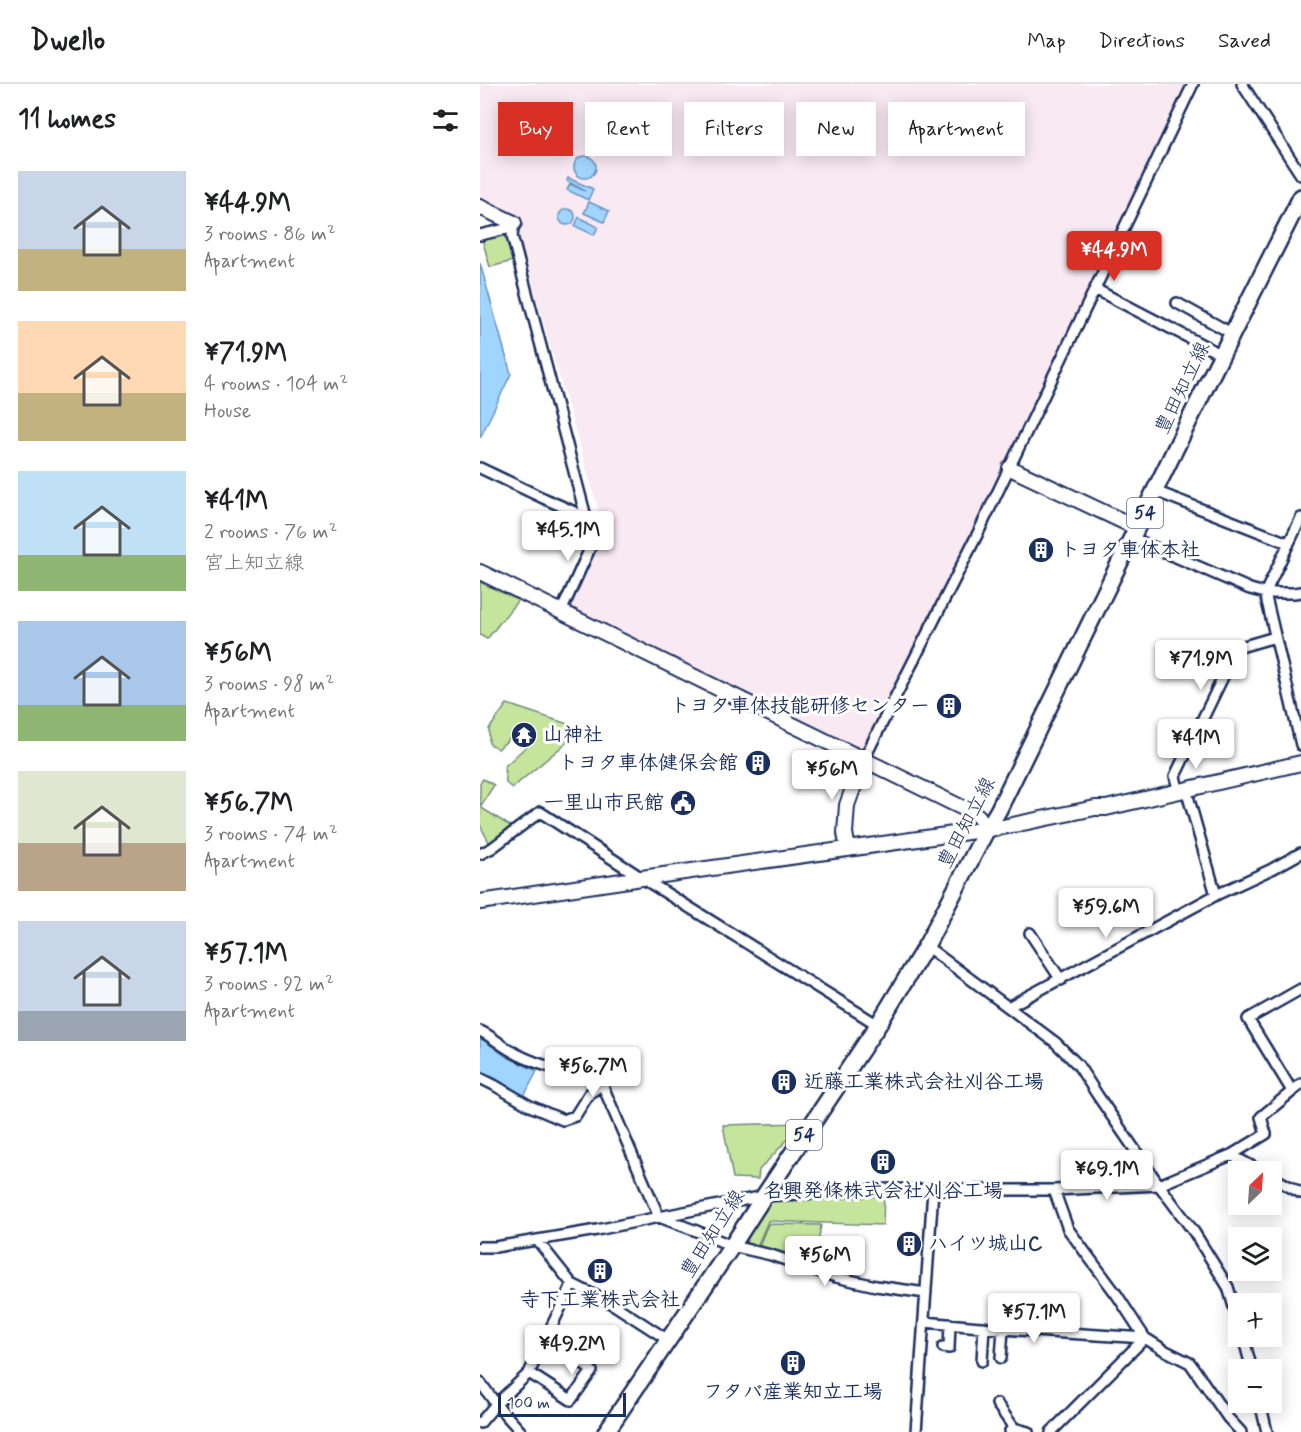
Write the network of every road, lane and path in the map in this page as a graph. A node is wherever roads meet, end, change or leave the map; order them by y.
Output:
1 (1193, 84) edge
2 (1242, 84) edge
3 (1301, 175) edge
4 (1301, 197) edge
5 (480, 207) edge
6 (514, 223) junction
7 (480, 235) edge
8 (1095, 289) junction
9 (1177, 303) dead end
10 (1233, 334) junction
11 (1222, 356) junction
12 (480, 468) edge
13 (1010, 468) junction
14 (1155, 492) junction
15 (586, 517) junction
16 (1301, 518) edge
17 (1134, 533) junction
18 (1288, 543) junction
19 (480, 572) edge
20 (1301, 592) edge
21 (1265, 593) junction
22 (561, 612) junction
23 (1275, 637) junction
24 (1301, 746) edge
25 (1301, 755) edge
26 (864, 759) junction
27 (1301, 763) edge
28 (1182, 787) junction
29 (987, 829) junction
30 (848, 849) junction
31 (1301, 853) edge
32 (480, 854) edge
33 (642, 878) junction
34 (1216, 894) junction
35 (480, 902) edge
36 (1030, 933) dead end
37 (926, 946) junction
38 (1061, 980) junction
39 (1301, 989) edge
40 (1008, 1007) junction
41 (878, 1025) junction
42 (480, 1031) edge
43 (480, 1078) edge
44 (602, 1084) junction
45 (1301, 1084) edge
46 (1292, 1091) junction
47 (1231, 1155) junction
48 (1242, 1161) edge
49 (1282, 1183) edge
50 (1159, 1185) junction
51 (933, 1190) junction
52 (1054, 1190) junction
53 (1301, 1193) edge
54 (764, 1196) junction
55 (659, 1216) junction
56 (537, 1240) junction
57 (732, 1246) junction
58 (480, 1247) edge
59 (572, 1284) junction
60 (926, 1293) junction
61 (1230, 1293) edge
62 (924, 1322) junction
63 (950, 1324) junction
64 (984, 1327) junction
65 (1003, 1329) junction
66 (547, 1337) junction
67 (1145, 1338) junction
68 (668, 1340) junction
69 (943, 1347) dead end
70 (1001, 1358) dead end
71 (982, 1361) dead end
72 (529, 1373) junction
73 (480, 1382) edge
74 (496, 1404) junction
75 (997, 1404) dead end
76 (1263, 1413) edge
77 (480, 1423) edge
78 (1011, 1430) edge
79 (521, 1432) edge
80 (606, 1432) edge
81 (916, 1432) edge
82 (1028, 1432) edge
83 (1051, 1432) edge
84 (1241, 1432) edge
85 (1267, 1432) edge

1 - 8 street
2 - 3 street
4 - 10 main road, 豊田知立線 / 54
5 - 6 street
6 - 7 street
6 - 15 street
8 - 11 street
8 - 13 street
9 - 10 street
10 - 11 main road, 豊田知立線 / 54
11 - 14 main road, 豊田知立線 / 54
12 - 15 street
13 - 17 street
13 - 26 street
14 - 17 main road, 豊田知立線 / 54
14 - 18 street
15 - 22 street
16 - 18 street
17 - 21 street
17 - 29 main road, 豊田知立線 / 54
18 - 21 street
19 - 22 street
20 - 21 street
21 - 23 street
22 - 26 street
23 - 24 street
23 - 28 street
25 - 28 street
26 - 29 street
26 - 30 street
27 - 28 street
28 - 29 street
28 - 34 street
29 - 30 street
29 - 37 main road, 豊田知立線 / 54
30 - 33 street
31 - 34 street
32 - 33 street
33 - 35 street
33 - 41 street
34 - 38 street
36 - 38 street
37 - 40 street
37 - 41 main road, 豊田知立線 / 54
38 - 40 street
39 - 46 street
40 - 50 street
41 - 54 main road, 豊田知立線 / 54
42 - 44 street
43 - 44 street
44 - 55 street
45 - 46 street
46 - 47 street
47 - 48 street
47 - 50 street
49 - 53 street
50 - 52 street
50 - 61 street
51 - 52 street
51 - 54 street
51 - 60 street
52 - 67 street
54 - 55 street
54 - 57 main road, 豊田知立線 / 54
55 - 56 street
55 - 57 street
56 - 58 street
56 - 59 street
57 - 60 street
57 - 68 main road, 豊田知立線 / 54
59 - 66 street
59 - 68 street
60 - 62 street
62 - 63 street
62 - 81 street
63 - 64 street
63 - 69 street
64 - 65 street
64 - 71 street
65 - 67 street
65 - 70 street
66 - 72 street
66 - 72 street
67 - 83 street
67 - 84 street
68 - 80 main road, 豊田知立線 / 54
72 - 74 street
73 - 74 street
74 - 77 street
74 - 79 street
75 - 78 street
76 - 85 street
78 - 82 street

